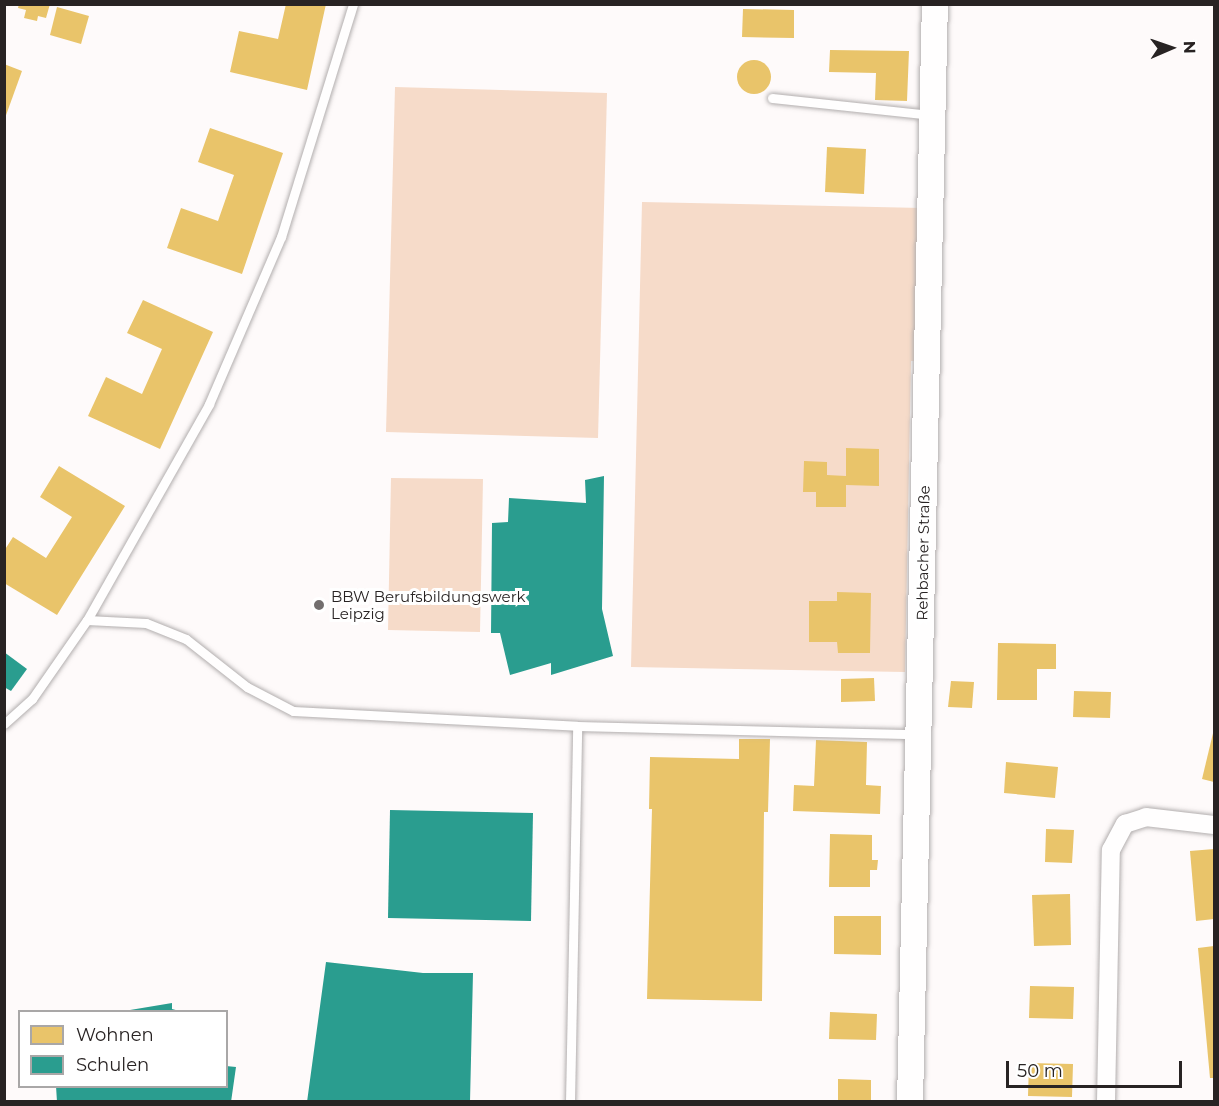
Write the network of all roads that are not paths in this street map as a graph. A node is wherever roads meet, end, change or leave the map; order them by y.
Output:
1 (353, 4) edge
2 (935, 4) edge
3 (772, 98) dead end
4 (933, 116) junction
5 (87, 620) junction
6 (4, 724) edge
7 (577, 726) junction
8 (919, 734) junction
9 (1215, 825) edge
10 (570, 1101) edge
11 (910, 1101) edge
12 (1106, 1101) edge

1 - 5 lane
2 - 4 street, Rehbacher Straße
3 - 4 lane
4 - 8 street, Rehbacher Straße
5 - 6 lane
5 - 7 lane
7 - 8 lane
7 - 10 lane
8 - 11 street, Rehbacher Straße
9 - 12 street

